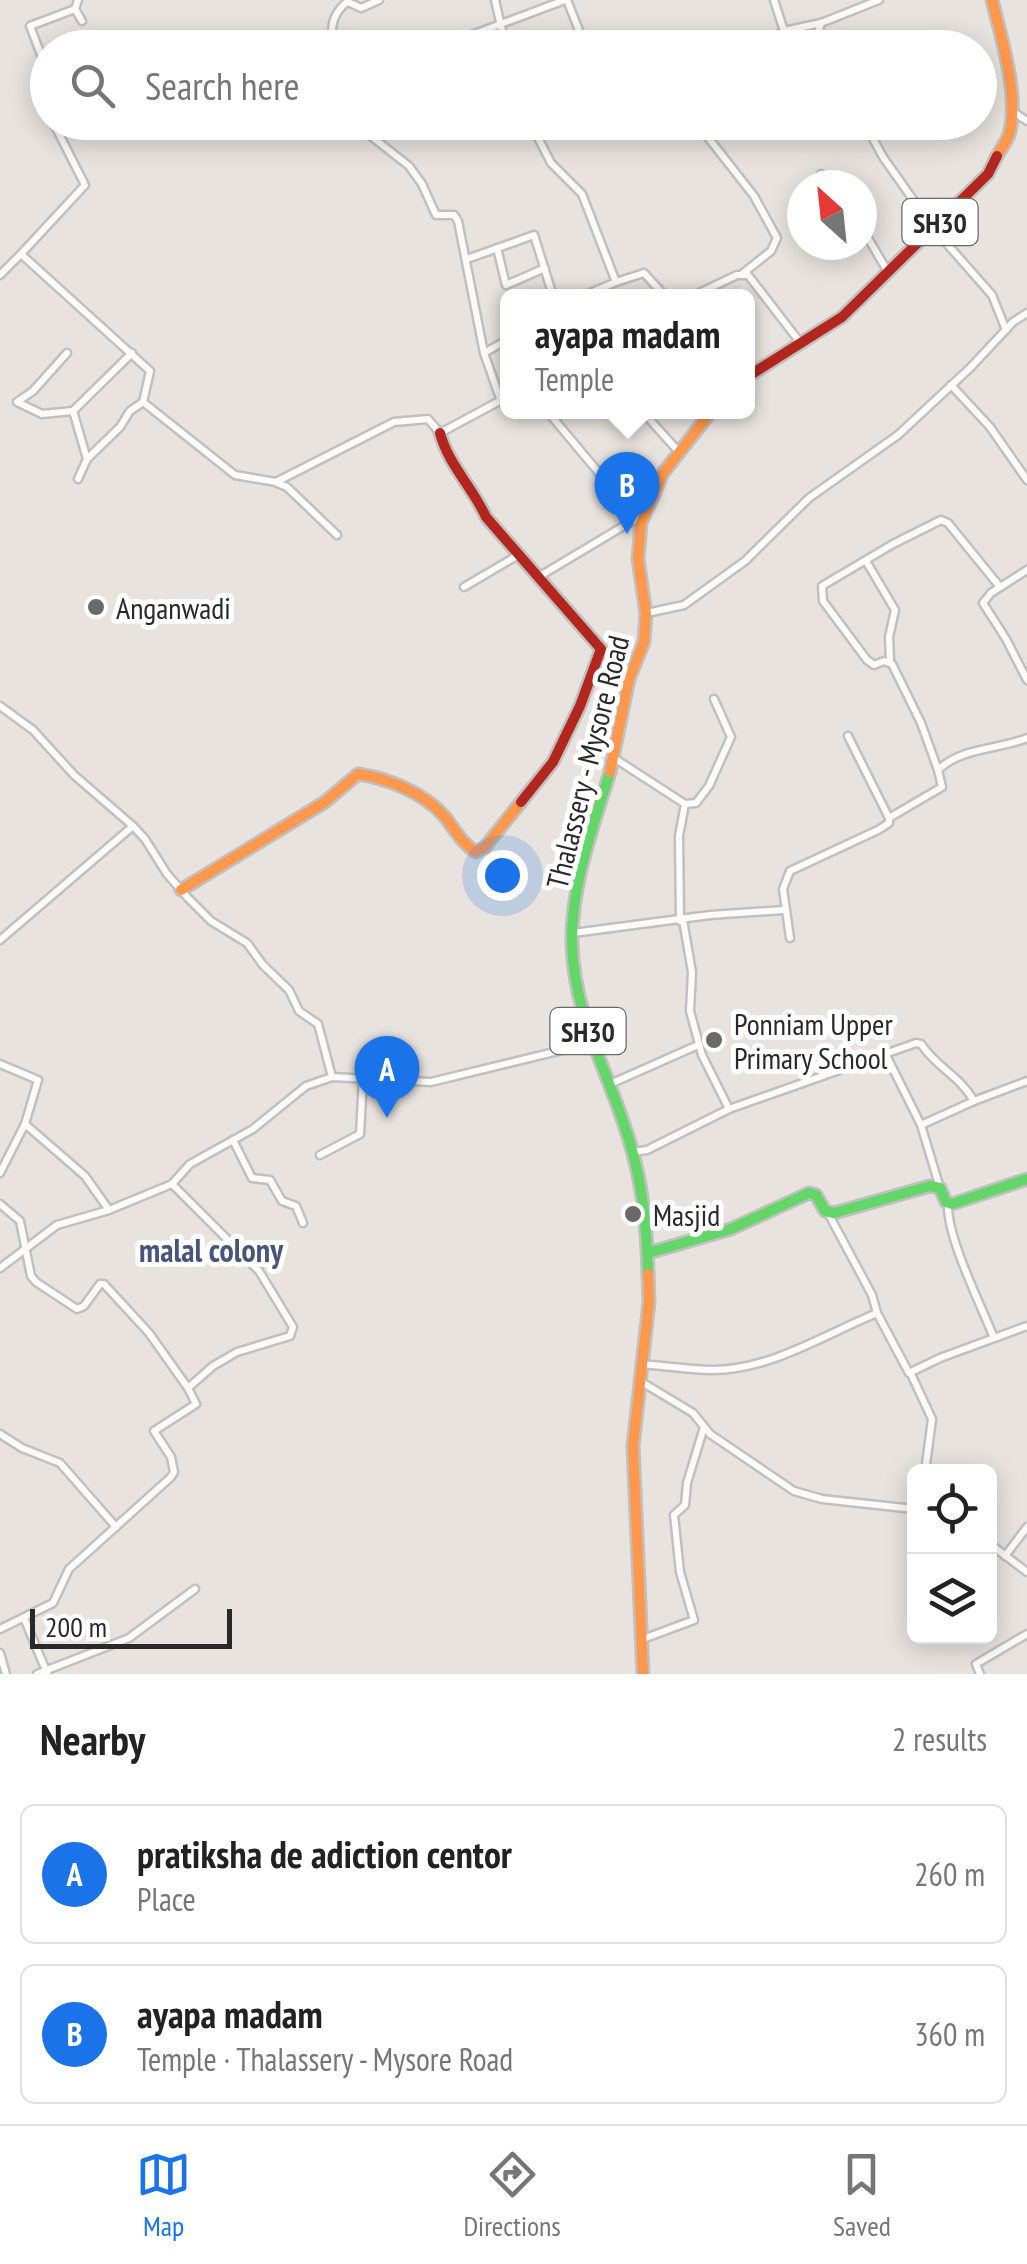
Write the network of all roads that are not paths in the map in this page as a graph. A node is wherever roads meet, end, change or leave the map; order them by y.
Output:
1 (78, 0) edge
2 (379, 0) edge
3 (495, 0) edge
4 (566, 0) edge
5 (774, 0) edge
6 (880, 0) edge
7 (992, 0) edge
8 (347, 1) edge
9 (75, 10) junction
10 (82, 21) dead end
11 (821, 23) junction
12 (498, 24) junction
13 (32, 30) edge
14 (331, 30) edge
15 (482, 30) edge
16 (500, 30) edge
17 (578, 30) edge
18 (784, 30) edge
19 (789, 30) edge
20 (819, 30) edge
21 (1012, 110) junction
22 (1027, 121) edge
23 (63, 140) edge
24 (376, 140) edge
25 (539, 140) edge
26 (710, 140) edge
27 (874, 140) edge
28 (933, 228) junction
29 (497, 248) junction
30 (877, 253) edge
31 (22, 254) junction
32 (467, 259) junction
33 (545, 268) junction
34 (888, 272) junction
35 (742, 274) junction
36 (0, 275) edge
37 (616, 282) junction
38 (551, 289) edge
39 (600, 289) edge
40 (659, 289) edge
41 (709, 289) edge
42 (1027, 313) edge
43 (1006, 330) junction
44 (800, 342) junction
45 (500, 344) edge
46 (67, 353) dead end
47 (132, 353) junction
48 (484, 353) junction
49 (755, 372) edge
50 (950, 385) junction
51 (500, 390) edge
52 (500, 401) edge
53 (143, 402) junction
54 (73, 411) junction
55 (554, 419) edge
56 (649, 419) edge
57 (705, 419) edge
58 (440, 433) junction
59 (678, 452) junction
60 (87, 459) junction
61 (78, 479) dead end
62 (1027, 480) edge
63 (276, 482) junction
64 (639, 520) junction
65 (337, 535) dead end
66 (520, 554) junction
67 (866, 561) junction
68 (1027, 570) edge
69 (540, 576) junction
70 (1000, 586) junction
71 (464, 587) dead end
72 (646, 614) junction
73 (890, 661) junction
74 (1027, 680) edge
75 (714, 698) dead end
76 (0, 706) edge
77 (848, 736) dead end
78 (1027, 738) edge
79 (614, 758) junction
80 (938, 770) junction
81 (684, 804) junction
82 (890, 818) junction
83 (132, 826) junction
84 (181, 890) junction
85 (784, 910) junction
86 (681, 921) junction
87 (573, 933) junction
88 (790, 938) dead end
89 (0, 940) edge
90 (591, 1043) junction
91 (698, 1045) junction
92 (884, 1052) junction
93 (0, 1064) edge
94 (332, 1077) junction
95 (362, 1078) junction
96 (1027, 1080) edge
97 (607, 1086) junction
98 (974, 1102) junction
99 (729, 1109) junction
100 (25, 1124) junction
101 (921, 1125) junction
102 (233, 1140) junction
103 (633, 1152) junction
104 (320, 1155) dead end
105 (0, 1173) edge
106 (1027, 1179) edge
107 (172, 1184) junction
108 (940, 1188) junction
109 (948, 1203) junction
110 (0, 1204) edge
111 (109, 1210) junction
112 (828, 1213) junction
113 (303, 1223) dead end
114 (26, 1248) junction
115 (648, 1253) junction
116 (0, 1268) edge
117 (877, 1313) junction
118 (1027, 1326) edge
119 (994, 1338) junction
120 (642, 1364) junction
121 (911, 1374) junction
122 (640, 1380) junction
123 (188, 1388) junction
124 (704, 1426) junction
125 (0, 1434) edge
126 (926, 1464) edge
127 (907, 1508) edge
128 (116, 1527) junction
129 (1027, 1528) edge
130 (997, 1550) edge
131 (1005, 1556) junction
132 (1027, 1572) edge
133 (195, 1589) dead end
134 (24, 1618) junction
135 (0, 1629) edge
136 (1027, 1634) edge
137 (640, 1639) junction
138 (0, 1652) edge
139 (47, 1672) edge
140 (6, 1674) edge
141 (36, 1674) edge
142 (643, 1674) edge
143 (980, 1674) edge

1 - 9 street
2 - 8 street
3 - 12 street
4 - 12 street
4 - 17 street
5 - 18 street
6 - 11 street
7 - 21 main road, SH30
8 - 14 street
9 - 10 street
9 - 13 street
11 - 19 street
11 - 20 street
12 - 15 street
12 - 16 street
21 - 22 street
21 - 28 main road, SH30
23 - 31 street
24 - 32 street
25 - 37 street
26 - 35 street
27 - 28 street
28 - 34 main road, SH30
28 - 43 street
29 - 32 street
29 - 33 street
29 - 33 street
30 - 34 street
31 - 36 street
31 - 47 street
32 - 48 street
33 - 38 street
34 - 44 main road, SH30
35 - 41 street
35 - 44 street
37 - 39 street
37 - 40 street
42 - 43 street
43 - 50 street
44 - 49 main road, SH30
45 - 48 street
46 - 54 street
47 - 53 street
47 - 54 street
48 - 51 street
50 - 62 street
50 - 72 street
52 - 58 street
53 - 60 street
53 - 63 street
54 - 60 street
55 - 64 street
56 - 59 street
57 - 59 main road, Thalassery - Mysore Road / SH30
58 - 63 street
58 - 66 main road
59 - 64 main road, Thalassery - Mysore Road / SH30
60 - 61 street
63 - 65 street
64 - 69 street
64 - 72 main road, Thalassery - Mysore Road / SH30
66 - 69 main road
66 - 71 street
67 - 70 street
67 - 73 street
67 - 73 street
68 - 70 street
69 - 84 main road
70 - 74 street
72 - 79 main road, Thalassery - Mysore Road / SH30
73 - 80 street
75 - 81 street
76 - 83 street
77 - 82 street
78 - 80 street
79 - 81 street
79 - 87 main road, Thalassery - Mysore Road / SH30
80 - 82 street
81 - 86 street
82 - 85 street
83 - 84 street
83 - 89 street
84 - 94 street
85 - 86 street
85 - 88 street
86 - 87 street
86 - 91 street
87 - 90 main road, Thalassery - Mysore Road / SH30
90 - 95 street
90 - 97 main road, Thalassery - Mysore Road / SH30
91 - 97 street
91 - 99 street
92 - 98 street
92 - 99 street
92 - 101 street
93 - 100 street
94 - 95 street
94 - 102 street
95 - 104 street
96 - 98 street
97 - 103 main road, Thalassery - Mysore Road / SH30
98 - 101 street
99 - 103 street
100 - 105 street
100 - 111 street
101 - 108 street
102 - 107 street
102 - 113 street
103 - 115 main road, Thalassery - Mysore Road / SH30
106 - 109 main road
107 - 111 street
107 - 123 street
108 - 109 main road
108 - 112 main road
109 - 119 street
110 - 114 street
111 - 114 street
112 - 115 main road
112 - 117 street
114 - 116 street
114 - 123 street
115 - 120 main road, Thalassery - Mysore Road / SH30
117 - 120 street
117 - 121 street
118 - 119 street
119 - 121 street
120 - 122 main road, Thalassery - Mysore Road / SH30
121 - 126 street
122 - 124 street
122 - 137 main road, Thalassery - Mysore Road / SH30
123 - 128 street
124 - 127 street
124 - 137 street
125 - 128 street
128 - 134 street
129 - 131 street
130 - 131 street
131 - 132 street
133 - 139 street
134 - 135 street
134 - 139 street
136 - 143 street
137 - 142 main road, Thalassery - Mysore Road / SH30
138 - 140 street
139 - 141 street

